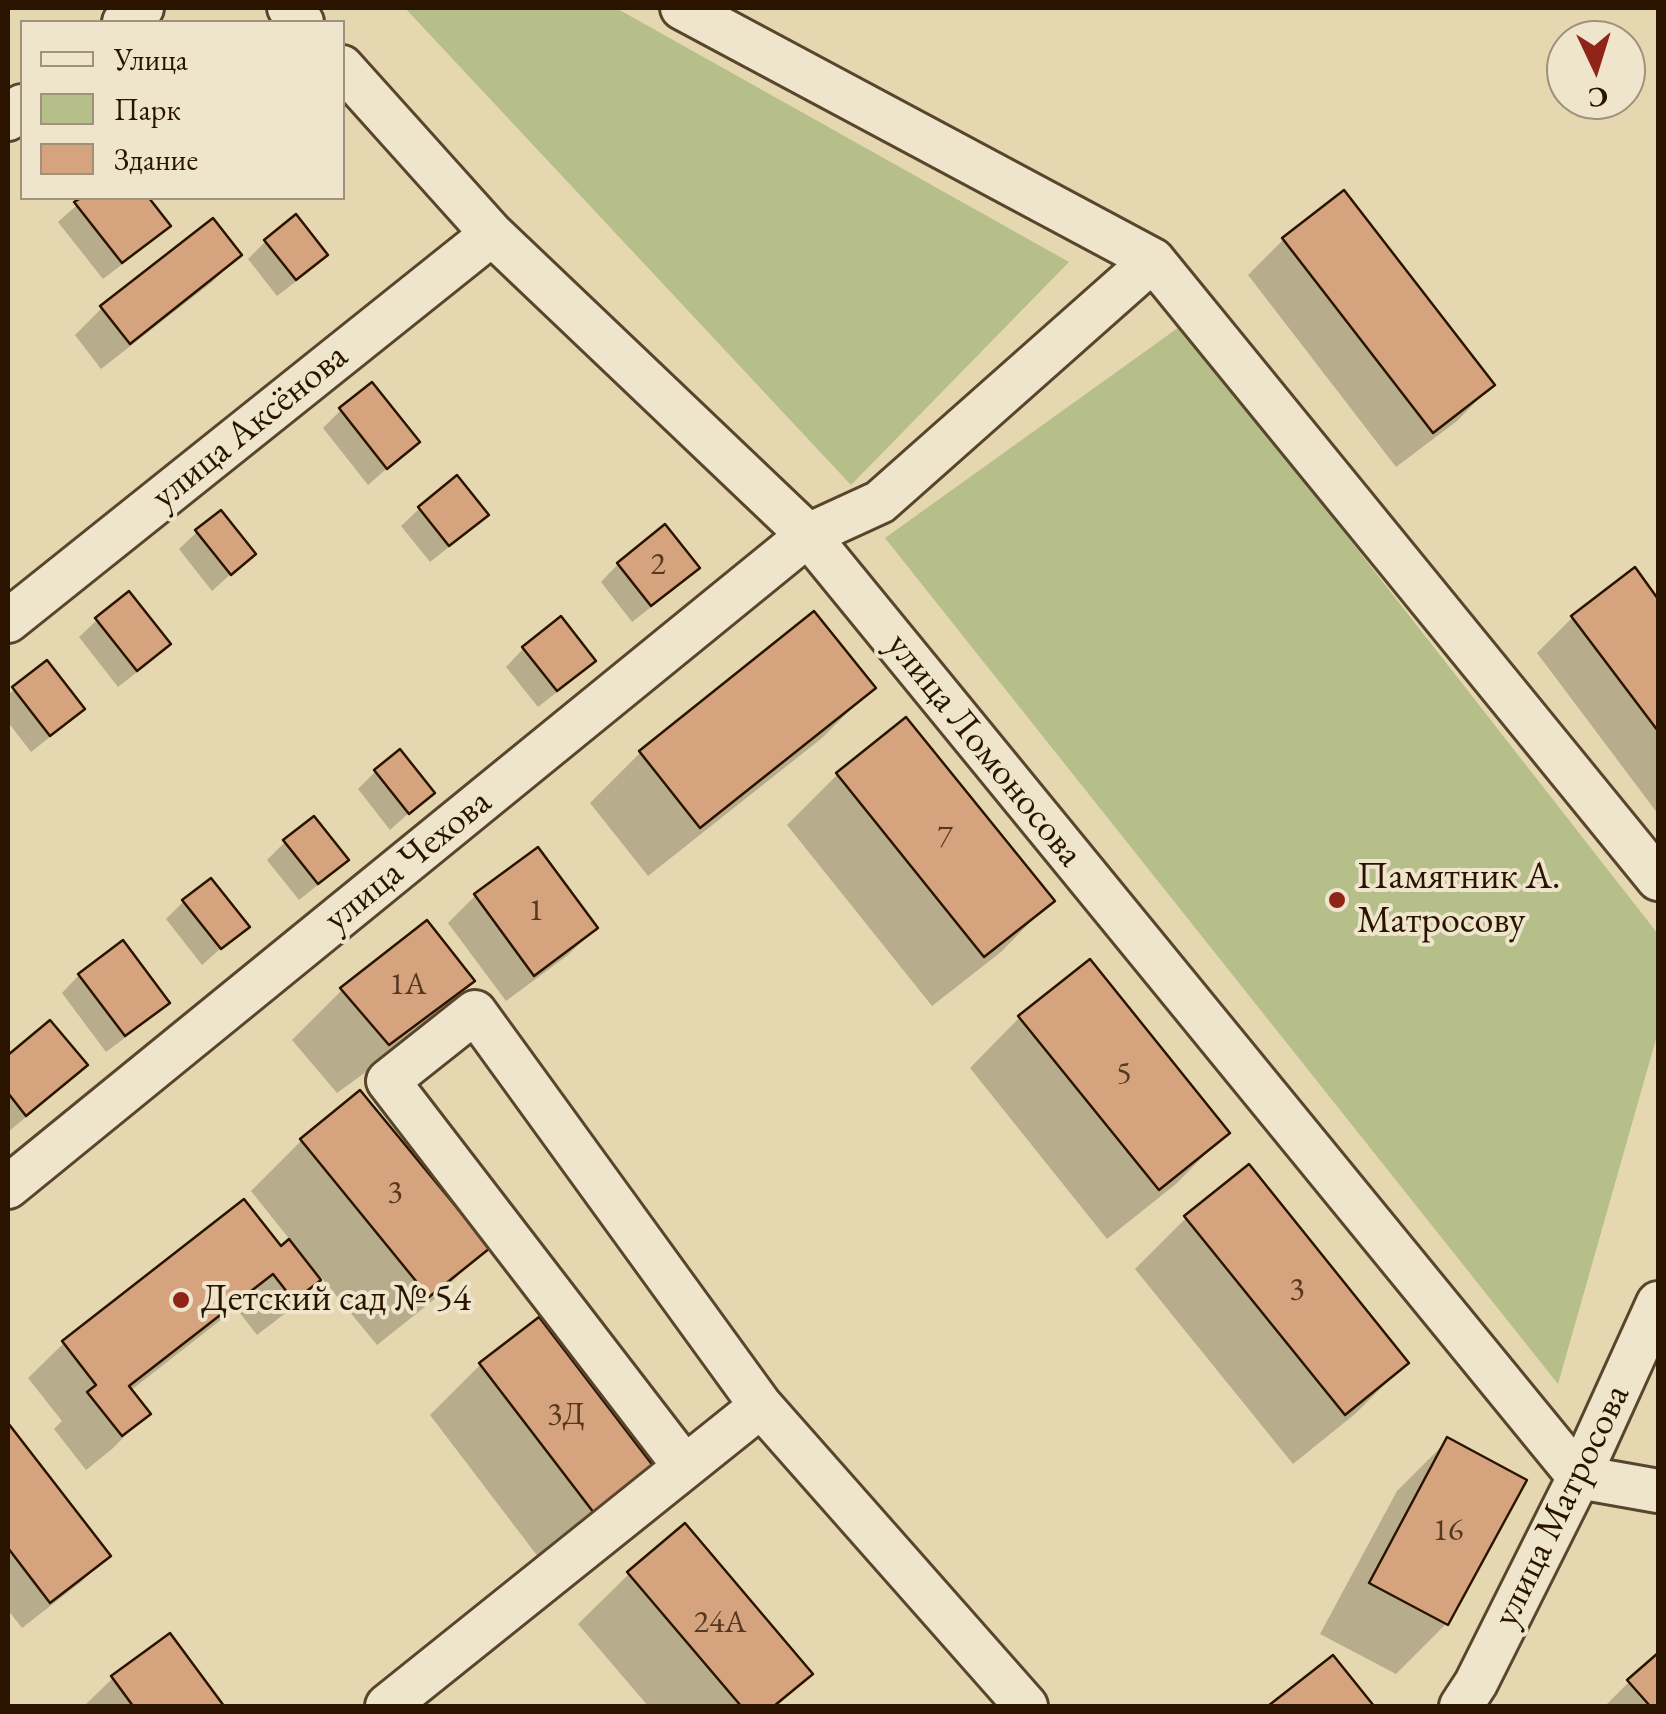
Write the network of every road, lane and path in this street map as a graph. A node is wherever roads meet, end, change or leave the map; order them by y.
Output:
1 (682, 8) edge
2 (345, 70) edge
3 (492, 234) junction
4 (1153, 260) junction
5 (808, 535) junction
6 (8, 621) edge
7 (1658, 879) edge
8 (8, 1187) edge
9 (1658, 1303) edge
10 (760, 1406) junction
11 (685, 1467) junction
12 (1579, 1476) junction
13 (1658, 1491) edge
14 (387, 1706) edge
15 (1026, 1706) edge
16 (1460, 1706) edge

1 - 4 street
2 - 3 street, улица Ломоносова
3 - 5 street, улица Ломоносова
3 - 6 street, улица Аксёнова
4 - 5 street, улица Чехова
4 - 7 street
5 - 8 street, улица Чехова
5 - 12 street, улица Ломоносова
9 - 12 street, улица Матросова
10 - 11 street
10 - 11 street
10 - 15 street
11 - 14 street
12 - 13 street
12 - 16 street, улица Матросова

